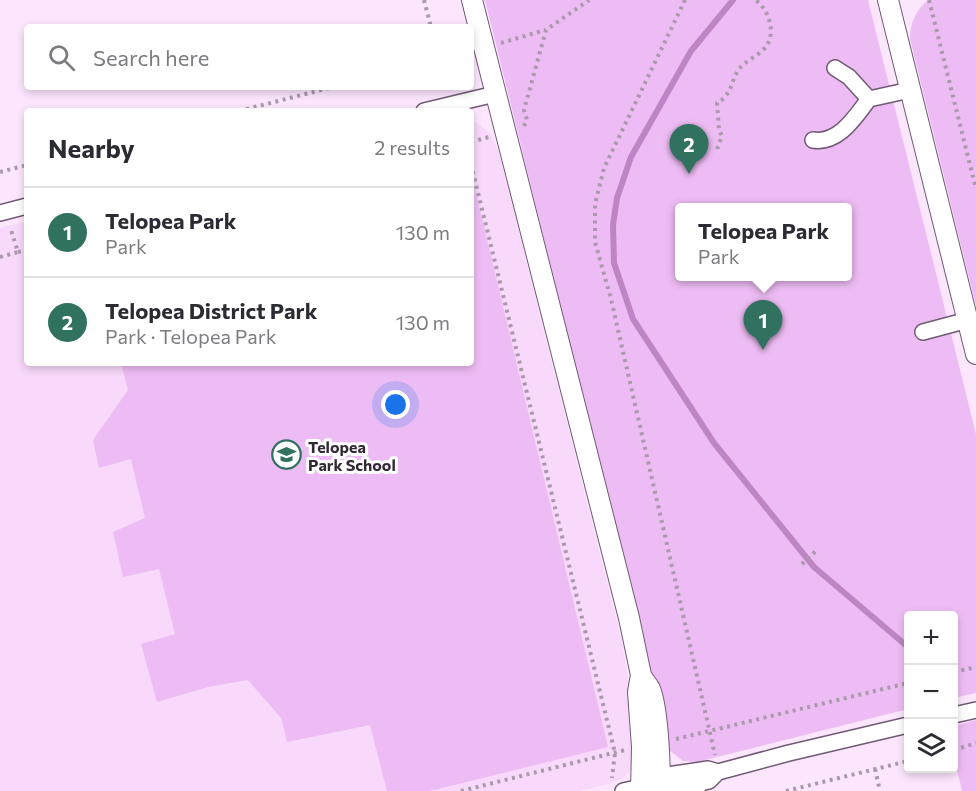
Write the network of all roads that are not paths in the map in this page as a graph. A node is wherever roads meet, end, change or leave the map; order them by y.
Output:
1 (472, 0) edge
2 (888, 0) edge
3 (835, 68) dead end
4 (910, 90) junction
5 (495, 94) junction
6 (869, 99) junction
7 (437, 108) edge
8 (813, 140) dead end
9 (24, 207) edge
10 (0, 213) edge
11 (968, 320) junction
12 (923, 332) dead end
13 (976, 354) edge
14 (976, 710) edge
15 (958, 714) edge
16 (904, 726) edge
17 (718, 772) junction
18 (644, 787) edge
19 (694, 787) edge

1 - 5 street
2 - 4 street
3 - 6 street
4 - 6 street
4 - 11 street
5 - 7 street
5 - 18 street
6 - 8 street
9 - 10 street
11 - 12 street
11 - 13 street
14 - 15 street
16 - 17 street
17 - 18 street
17 - 19 street
18 - 19 street

